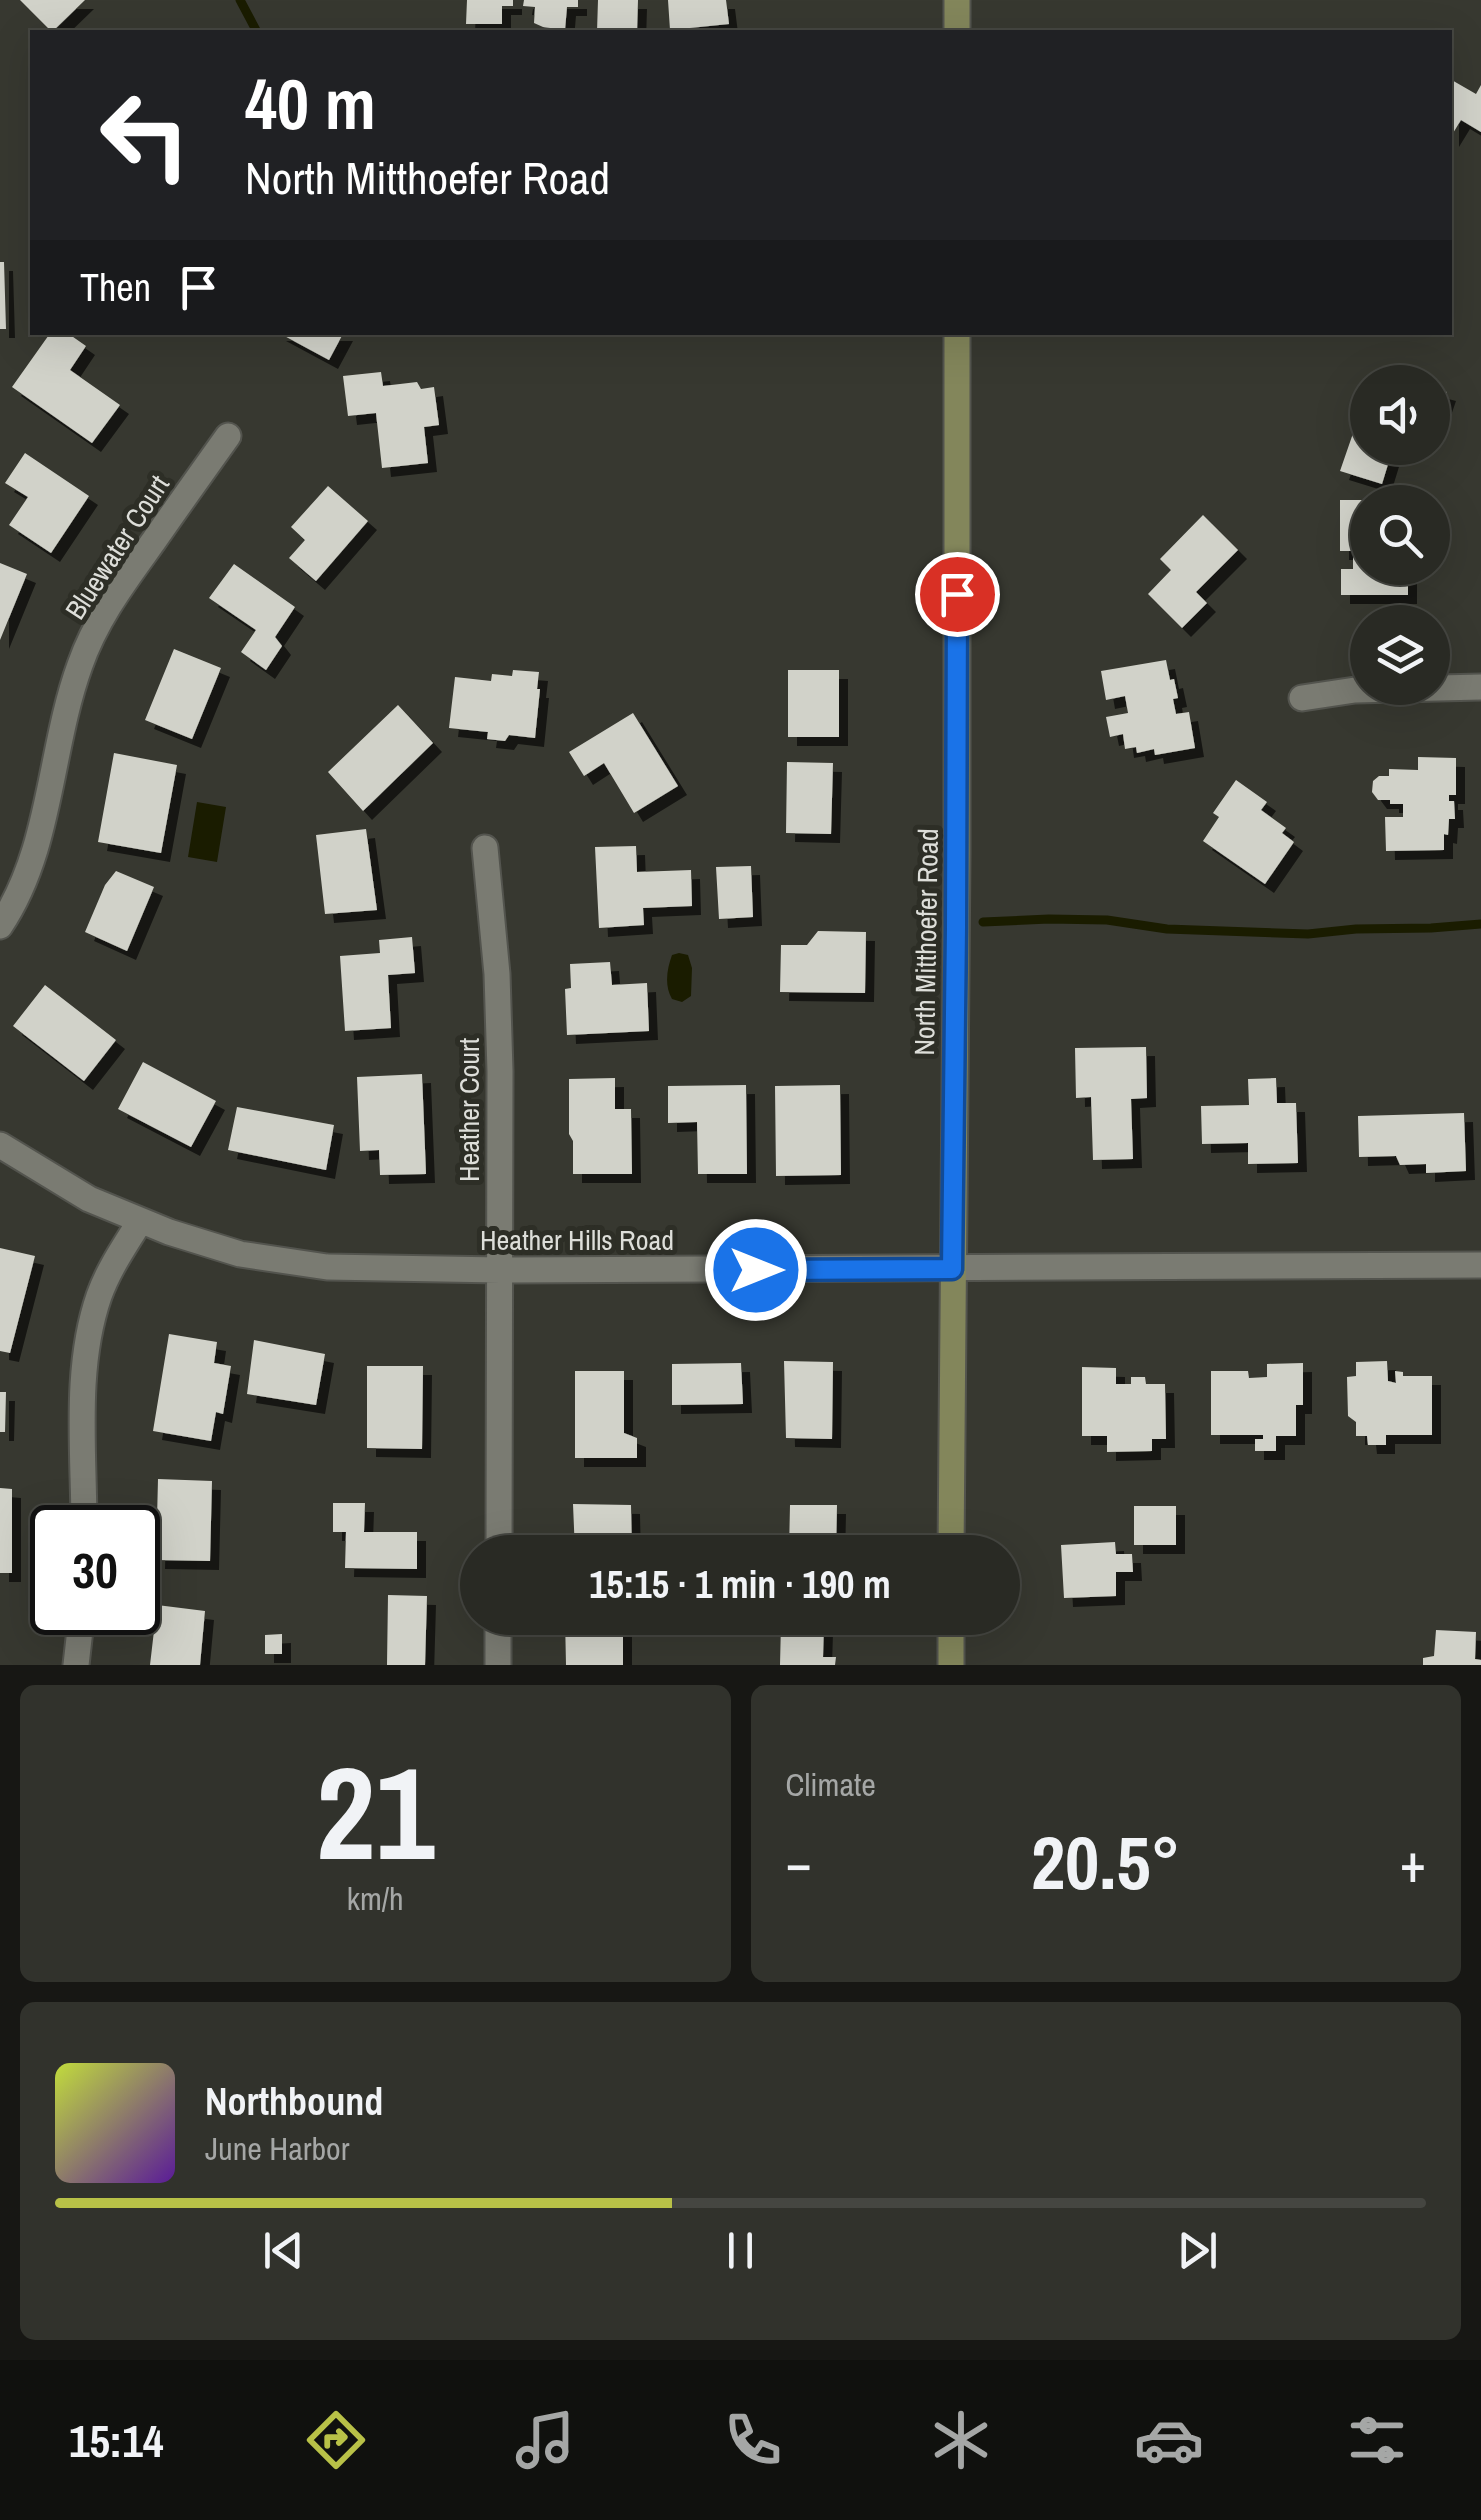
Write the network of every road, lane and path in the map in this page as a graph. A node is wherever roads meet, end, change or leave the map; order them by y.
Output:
1 (957, 0) edge
2 (957, 30) edge
3 (956, 335) edge
4 (228, 436) dead end
5 (1481, 687) edge
6 (1302, 698) dead end
7 (485, 848) dead end
8 (0, 926) edge
9 (0, 1144) edge
10 (140, 1220) junction
11 (1481, 1265) edge
12 (952, 1269) junction
13 (500, 1270) junction
14 (84, 1505) edge
15 (499, 1535) edge
16 (952, 1535) edge
17 (79, 1635) edge
18 (498, 1635) edge
19 (951, 1635) edge
20 (76, 1665) edge
21 (498, 1665) edge
22 (951, 1665) edge

1 - 2 main road
3 - 12 main road, North Mitthoefer Road
4 - 8 street, Bluewater Court
5 - 6 street
7 - 13 street, Heather Court
9 - 10 street, Heather Hills Road
10 - 13 street, Heather Hills Road
10 - 14 street
11 - 12 street, Heather Hills Road
12 - 13 street, Heather Hills Road
12 - 16 main road, North Mitthoefer Road
13 - 15 street, Heather Court
17 - 20 street
18 - 21 street
19 - 22 main road

